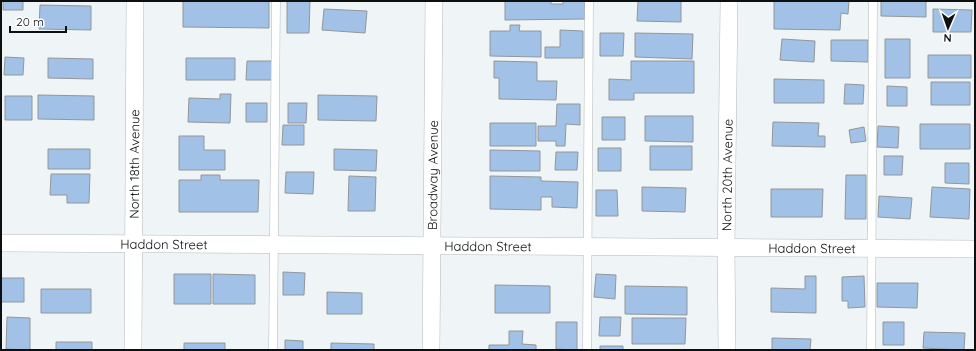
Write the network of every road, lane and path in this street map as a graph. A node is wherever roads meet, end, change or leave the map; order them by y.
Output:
1 (136, 1) edge
2 (276, 1) edge
3 (434, 1) edge
4 (589, 1) edge
5 (729, 1) edge
6 (873, 1) edge
7 (1, 243) edge
8 (135, 244) junction
9 (274, 245) junction
10 (432, 246) junction
11 (587, 247) junction
12 (726, 248) junction
13 (871, 248) junction
14 (975, 249) edge
15 (133, 350) edge
16 (273, 350) edge
17 (431, 350) edge
18 (587, 350) edge
19 (728, 350) edge
20 (871, 350) edge

1 - 8 street, North 18th Avenue
2 - 9 lane
3 - 10 street, Broadway Avenue
4 - 11 lane
5 - 12 street, North 20th Avenue
6 - 13 lane
7 - 8 street, Haddon Street
8 - 9 street, Haddon Street
8 - 15 street, North 18th Avenue
9 - 10 street, Haddon Street
9 - 16 lane
10 - 11 street, Haddon Street
10 - 17 street, Broadway Avenue
11 - 12 street, Haddon Street
11 - 18 lane
12 - 13 street, Haddon Street
12 - 19 street, North 20th Avenue
13 - 14 street, Haddon Street
13 - 20 lane

